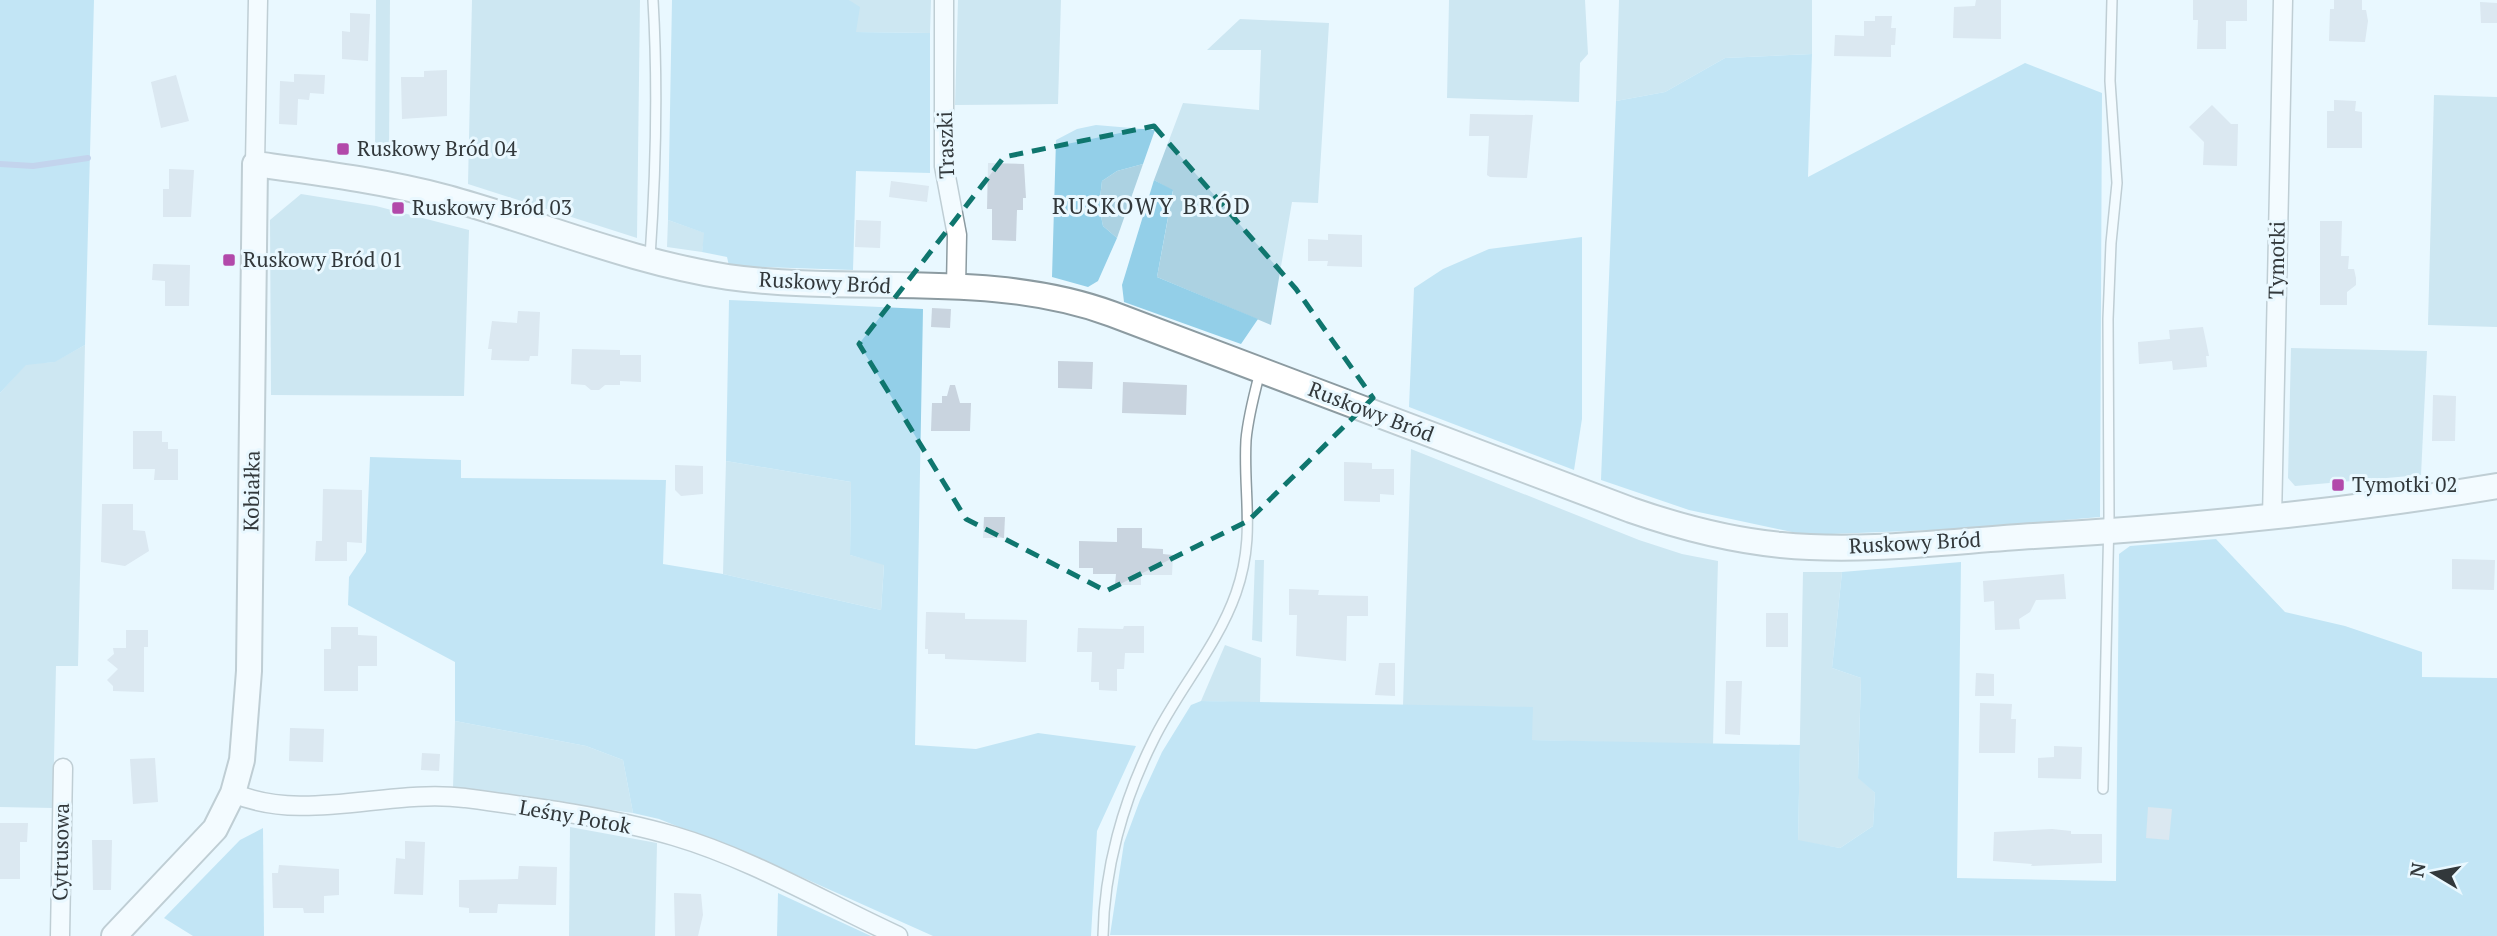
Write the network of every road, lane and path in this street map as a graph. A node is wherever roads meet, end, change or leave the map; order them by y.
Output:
1 (258, 0) edge
2 (653, 0) edge
3 (944, 0) edge
4 (2112, 0) edge
5 (2283, 0) edge
6 (255, 163) junction
7 (649, 262) junction
8 (956, 288) junction
9 (1260, 370) junction
10 (2497, 486) edge
11 (2272, 519) junction
12 (2108, 532) junction
13 (63, 768) dead end
14 (2103, 789) dead end
15 (233, 793) junction
16 (60, 936) edge
17 (114, 936) edge
18 (898, 936) edge
19 (1103, 936) edge

1 - 6 street, Kobiałka
2 - 7 lane
3 - 8 street, Traszki
4 - 12 lane
5 - 11 street, Tymotki
6 - 7 street, Ruskowy Bród
6 - 15 street, Kobiałka
7 - 8 street, Ruskowy Bród
8 - 9 street, Ruskowy Bród
9 - 12 street, Ruskowy Bród
9 - 19 lane
10 - 11 street, Ruskowy Bród
11 - 12 street, Ruskowy Bród
12 - 14 lane
13 - 16 street, Cytrusowa
15 - 17 street, Kobiałka
15 - 18 street, Leśny Potok

